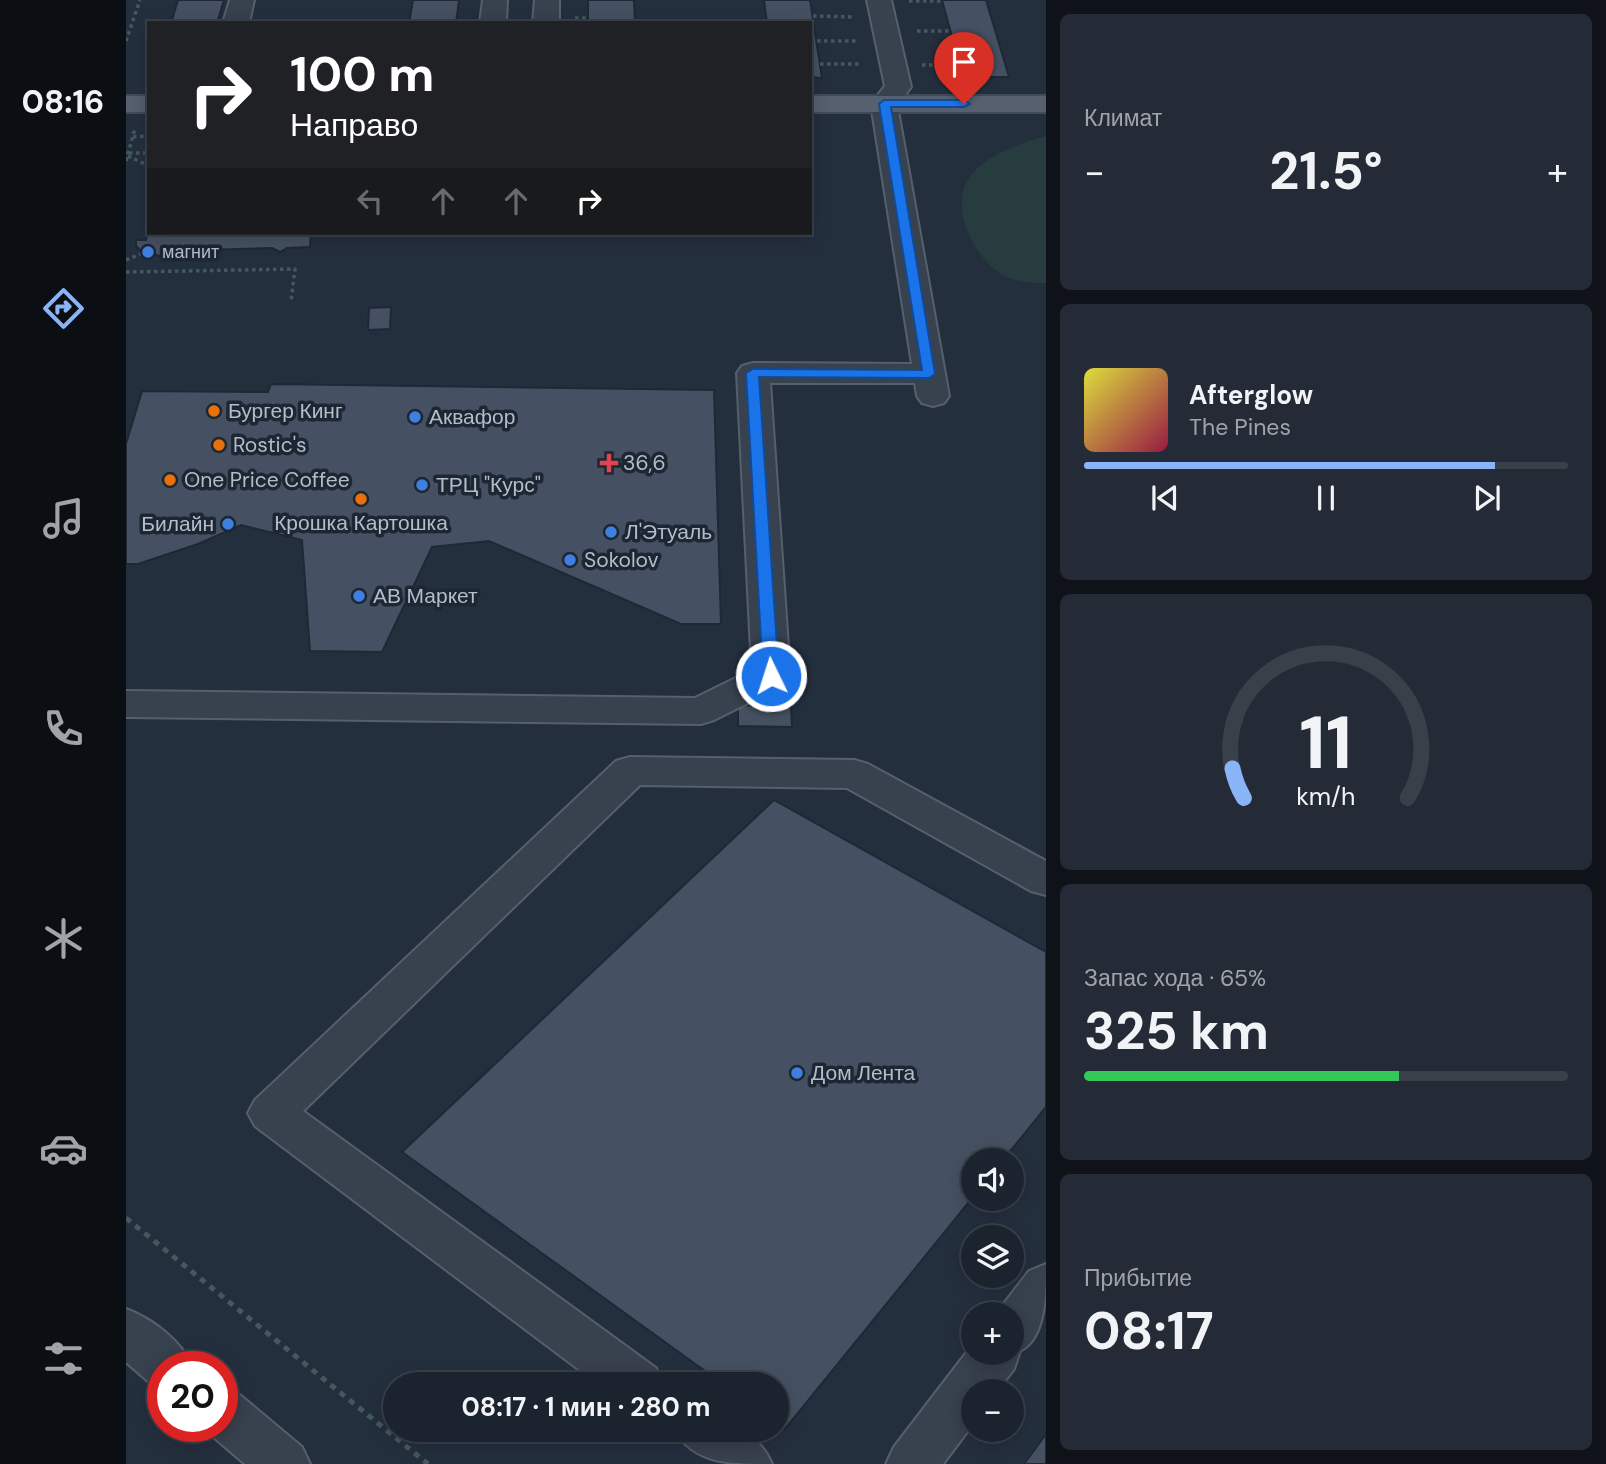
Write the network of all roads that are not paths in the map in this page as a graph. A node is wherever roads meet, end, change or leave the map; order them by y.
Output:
1 (242, 0) edge
2 (495, 0) edge
3 (547, 0) edge
4 (883, 19) edge
5 (237, 21) edge
6 (494, 21) edge
7 (546, 21) edge
8 (1046, 103) edge
9 (812, 104) edge
10 (884, 104) junction
11 (126, 704) edge
12 (1046, 880) edge
13 (1046, 1286) edge
14 (1024, 1316) edge
15 (126, 1331) edge
16 (149, 1351) edge
17 (987, 1365) edge
18 (622, 1372) edge
19 (238, 1425) edge
20 (716, 1442) edge
21 (283, 1463) edge
22 (746, 1464) edge
23 (912, 1464) edge

1 - 5 street
2 - 6 street
3 - 7 street
4 - 10 street
8 - 10 main road
9 - 10 main road
10 - 11 street
12 - 18 street
13 - 14 street
15 - 16 street
17 - 23 street
19 - 21 street
20 - 22 street

